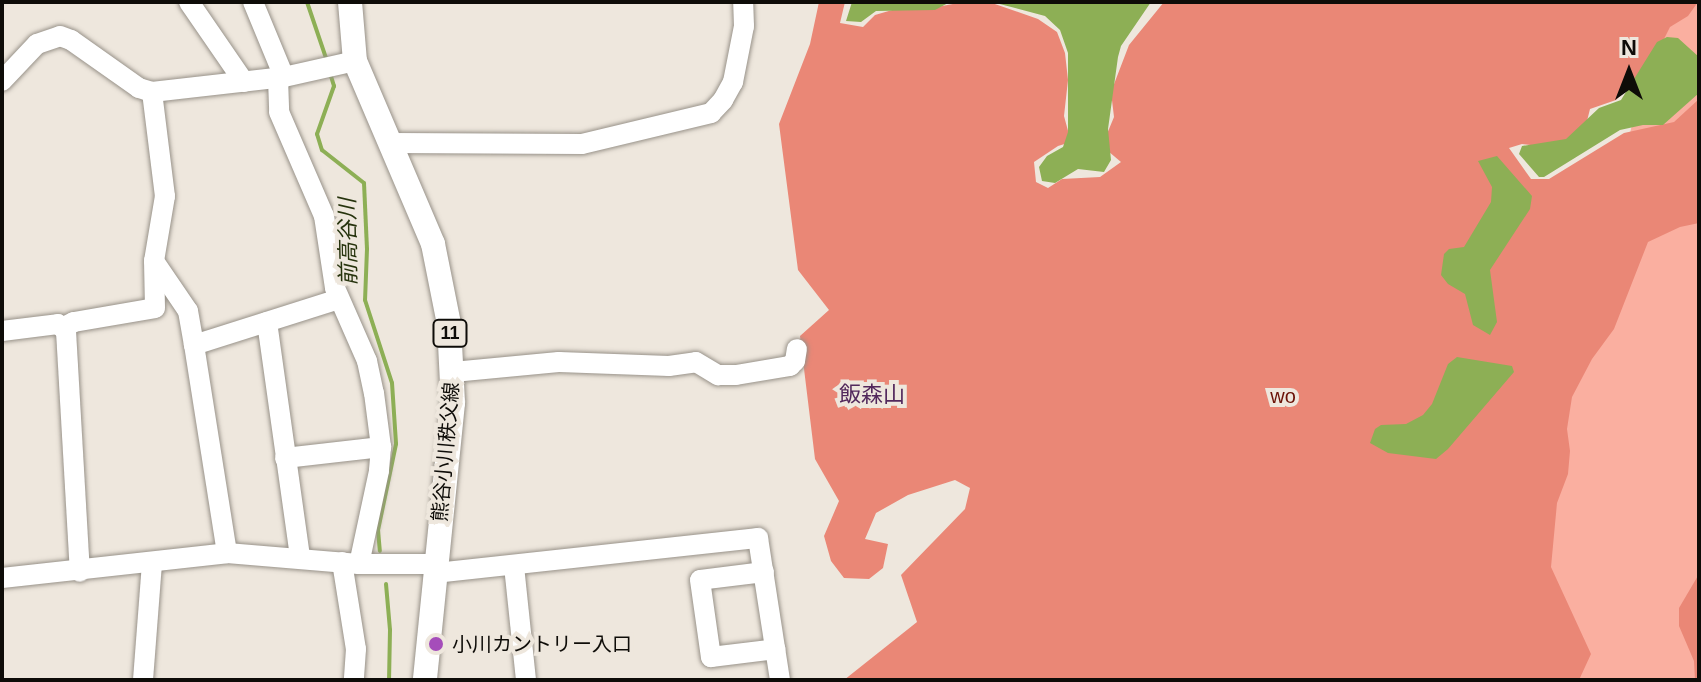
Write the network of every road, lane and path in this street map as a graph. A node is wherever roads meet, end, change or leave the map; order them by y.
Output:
1 (189, 2) edge
2 (253, 2) edge
3 (350, 2) edge
4 (743, 2) edge
5 (355, 61) junction
6 (281, 78) junction
7 (2, 81) edge
8 (244, 82) junction
9 (152, 92) junction
10 (392, 143) junction
11 (154, 261) junction
12 (339, 299) junction
13 (267, 322) junction
14 (64, 327) junction
15 (2, 331) edge
16 (194, 345) junction
17 (797, 349) dead end
18 (453, 372) junction
19 (381, 447) junction
20 (285, 458) junction
21 (227, 553) junction
22 (300, 557) junction
23 (152, 562) junction
24 (350, 563) junction
25 (514, 566) junction
26 (435, 568) junction
27 (80, 572) junction
28 (764, 572) junction
29 (2, 578) edge
30 (776, 649) junction
31 (355, 676) edge
32 (143, 680) edge
33 (335, 680) edge
34 (425, 680) edge
35 (526, 680) edge
36 (780, 680) edge

1 - 8 street
2 - 6 street
3 - 5 main road, 熊谷小川秩父線 / 11
4 - 10 street
5 - 6 street
5 - 10 main road, 熊谷小川秩父線 / 11
6 - 8 street
6 - 12 street
7 - 9 street
8 - 9 street
9 - 11 street
10 - 18 main road, 熊谷小川秩父線 / 11
11 - 14 street
11 - 16 street
12 - 13 street
12 - 19 street
13 - 16 street
13 - 20 street
14 - 15 street
14 - 27 street
16 - 21 street
17 - 18 street
18 - 26 main road, 熊谷小川秩父線 / 11
19 - 20 street
19 - 24 street
20 - 22 street
21 - 22 street
21 - 23 street
22 - 24 street
23 - 27 street
23 - 32 street
24 - 26 street
24 - 31 street
25 - 26 street
25 - 28 street
25 - 35 street
26 - 34 main road, 熊谷小川秩父線 / 11
27 - 29 street
28 - 30 street
28 - 30 street
30 - 36 street
31 - 33 street

